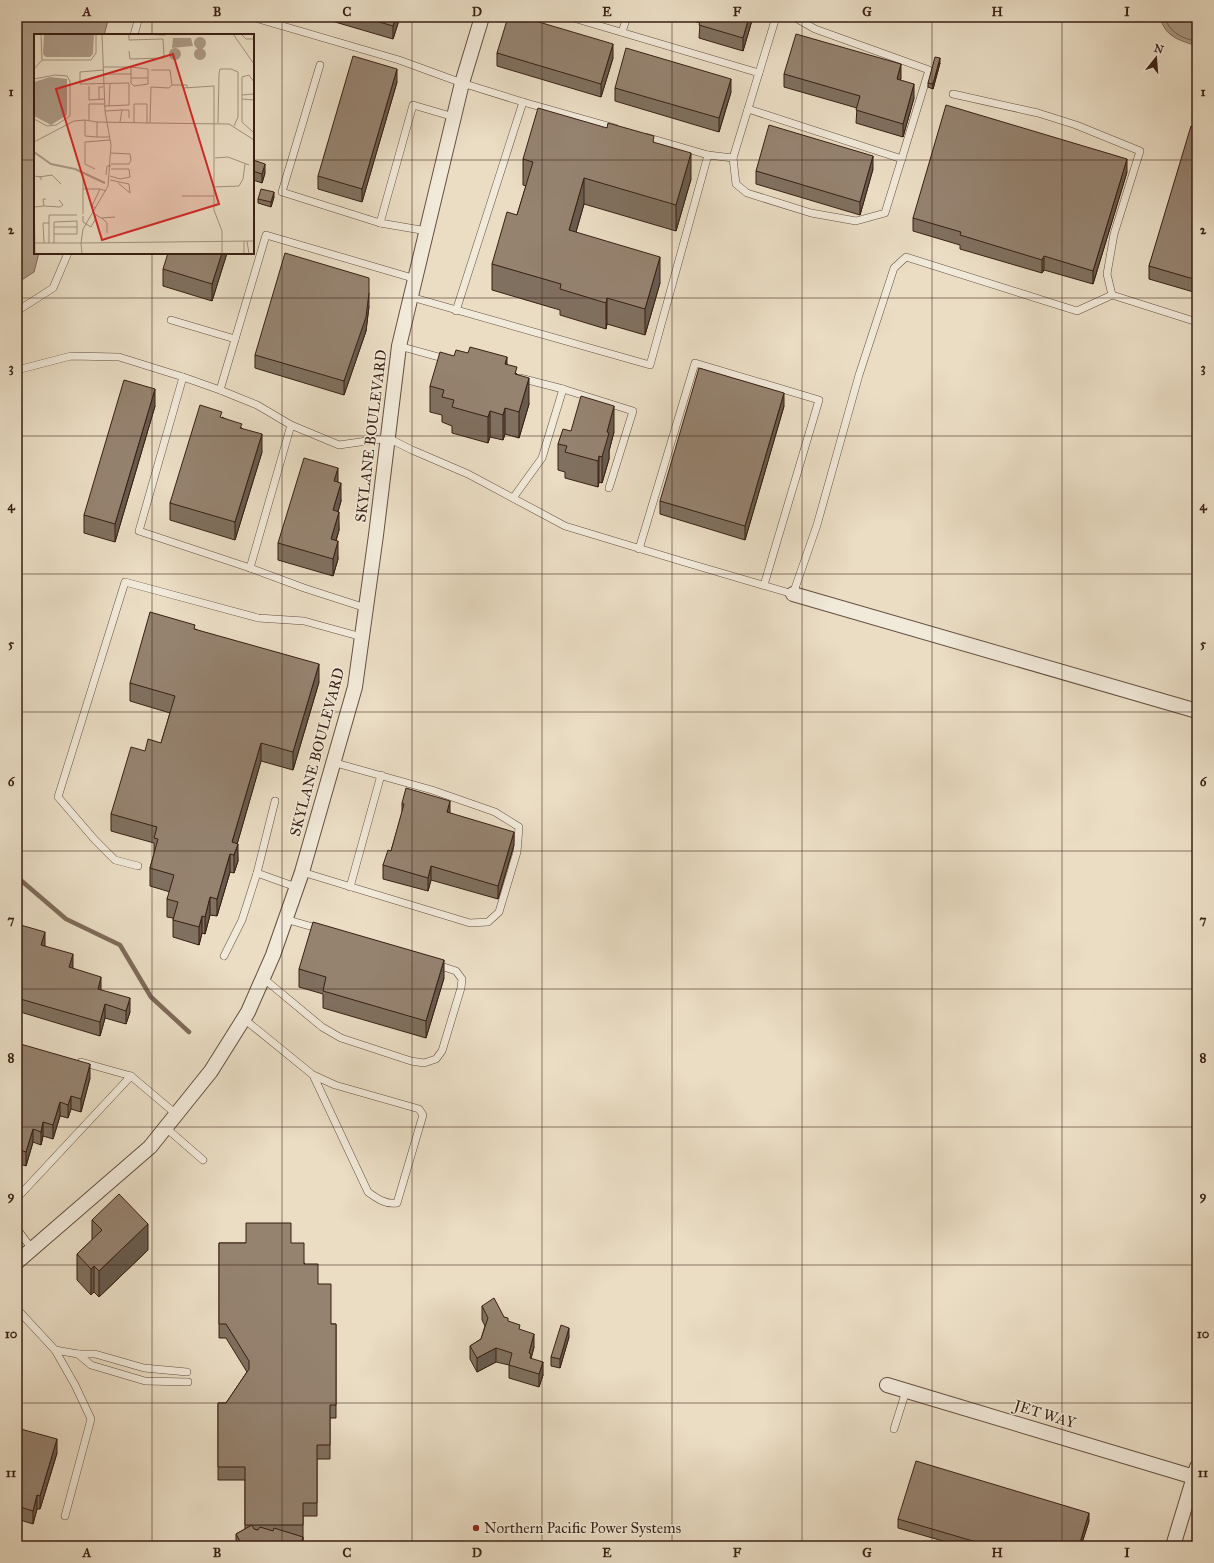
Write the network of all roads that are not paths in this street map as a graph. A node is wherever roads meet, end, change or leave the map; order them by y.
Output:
1 (139, 17) edge
2 (252, 17) edge
3 (482, 17) edge
4 (570, 17) edge
5 (627, 17) edge
6 (776, 17) edge
7 (794, 17) edge
8 (622, 32) junction
9 (134, 34) edge
10 (320, 65) dead end
11 (759, 73) junction
12 (462, 83) junction
13 (952, 94) dead end
14 (523, 102) junction
15 (748, 109) junction
16 (454, 117) junction
17 (619, 130) edge
18 (641, 136) edge
19 (708, 155) junction
20 (733, 158) junction
21 (902, 159) junction
22 (380, 223) junction
23 (427, 231) junction
24 (68, 254) edge
25 (416, 279) junction
26 (1112, 295) junction
27 (411, 297) junction
28 (17, 311) edge
29 (456, 311) junction
30 (172, 320) dead end
31 (1197, 322) edge
32 (235, 338) junction
33 (399, 346) junction
34 (451, 360) edge
35 (17, 370) edge
36 (510, 376) edge
37 (183, 377) junction
38 (563, 389) junction
39 (220, 390) junction
40 (292, 425) junction
41 (388, 438) junction
42 (609, 488) dead end
43 (513, 498) junction
44 (639, 549) junction
45 (250, 568) junction
46 (764, 585) junction
47 (793, 594) junction
48 (366, 608) junction
49 (362, 637) junction
50 (1197, 711) edge
51 (332, 762) junction
52 (381, 775) junction
53 (275, 801) dead end
54 (138, 866) dead end
55 (302, 872) junction
56 (257, 873) junction
57 (296, 887) junction
58 (350, 887) junction
59 (284, 919) junction
60 (329, 932) edge
61 (224, 956) dead end
62 (425, 961) edge
63 (263, 978) junction
64 (244, 1019) junction
65 (70, 1059) edge
66 (312, 1075) junction
67 (131, 1076) junction
68 (176, 1114) junction
69 (166, 1127) junction
70 (203, 1160) dead end
71 (17, 1198) edge
72 (17, 1229) edge
73 (32, 1249) junction
74 (17, 1262) edge
75 (17, 1309) edge
76 (55, 1350) junction
77 (78, 1354) junction
78 (187, 1372) dead end
79 (188, 1382) dead end
80 (887, 1385) dead end
81 (906, 1391) junction
82 (894, 1429) dead end
83 (1196, 1472) edge
84 (65, 1516) dead end
85 (1173, 1546) edge

1 - 9 lane
2 - 12 lane
3 - 12 street, SKYLANE BOULEVARD
4 - 8 lane
5 - 8 lane
6 - 11 lane
7 - 21 lane
8 - 11 lane
10 - 22 lane
11 - 15 lane
12 - 14 lane
12 - 16 street, SKYLANE BOULEVARD
13 - 26 lane
14 - 17 lane
14 - 29 lane
15 - 20 lane
15 - 21 lane
16 - 22 lane
16 - 23 street, SKYLANE BOULEVARD
18 - 19 lane
19 - 20 lane
19 - 29 lane
20 - 21 lane
22 - 23 lane
23 - 25 street, SKYLANE BOULEVARD
24 - 28 lane
25 - 27 street, SKYLANE BOULEVARD
25 - 32 lane
26 - 31 lane
26 - 47 lane
27 - 29 lane
27 - 33 street, SKYLANE BOULEVARD
30 - 32 lane
32 - 39 lane
33 - 34 lane
33 - 41 street, SKYLANE BOULEVARD
35 - 37 lane
36 - 38 lane
37 - 39 lane
37 - 45 lane
38 - 42 lane
38 - 43 lane
39 - 40 lane
40 - 41 lane
40 - 45 lane
41 - 43 lane
41 - 48 street, SKYLANE BOULEVARD
43 - 44 lane
44 - 46 lane
44 - 46 lane
45 - 48 lane
46 - 47 lane
47 - 50 street
48 - 49 street, SKYLANE BOULEVARD
49 - 51 street, SKYLANE BOULEVARD
49 - 54 lane
51 - 52 lane
51 - 55 street, SKYLANE BOULEVARD
52 - 58 lane
52 - 58 lane
53 - 56 lane
55 - 57 street, SKYLANE BOULEVARD
55 - 58 lane
56 - 57 lane
56 - 61 lane
57 - 59 street, SKYLANE BOULEVARD
59 - 60 lane
59 - 63 street, SKYLANE BOULEVARD
62 - 63 lane
63 - 64 street, SKYLANE BOULEVARD
64 - 66 lane
64 - 68 street, SKYLANE BOULEVARD
65 - 67 lane
66 - 66 lane
67 - 68 lane
67 - 71 lane
68 - 69 street, SKYLANE BOULEVARD
69 - 70 lane
69 - 73 street, SKYLANE BOULEVARD
72 - 73 lane
73 - 74 street, SKYLANE BOULEVARD
75 - 76 lane
76 - 77 lane
76 - 84 lane
77 - 78 lane
77 - 79 lane
80 - 81 street, JET WAY
81 - 82 lane
81 - 83 street, JET WAY
83 - 85 street

